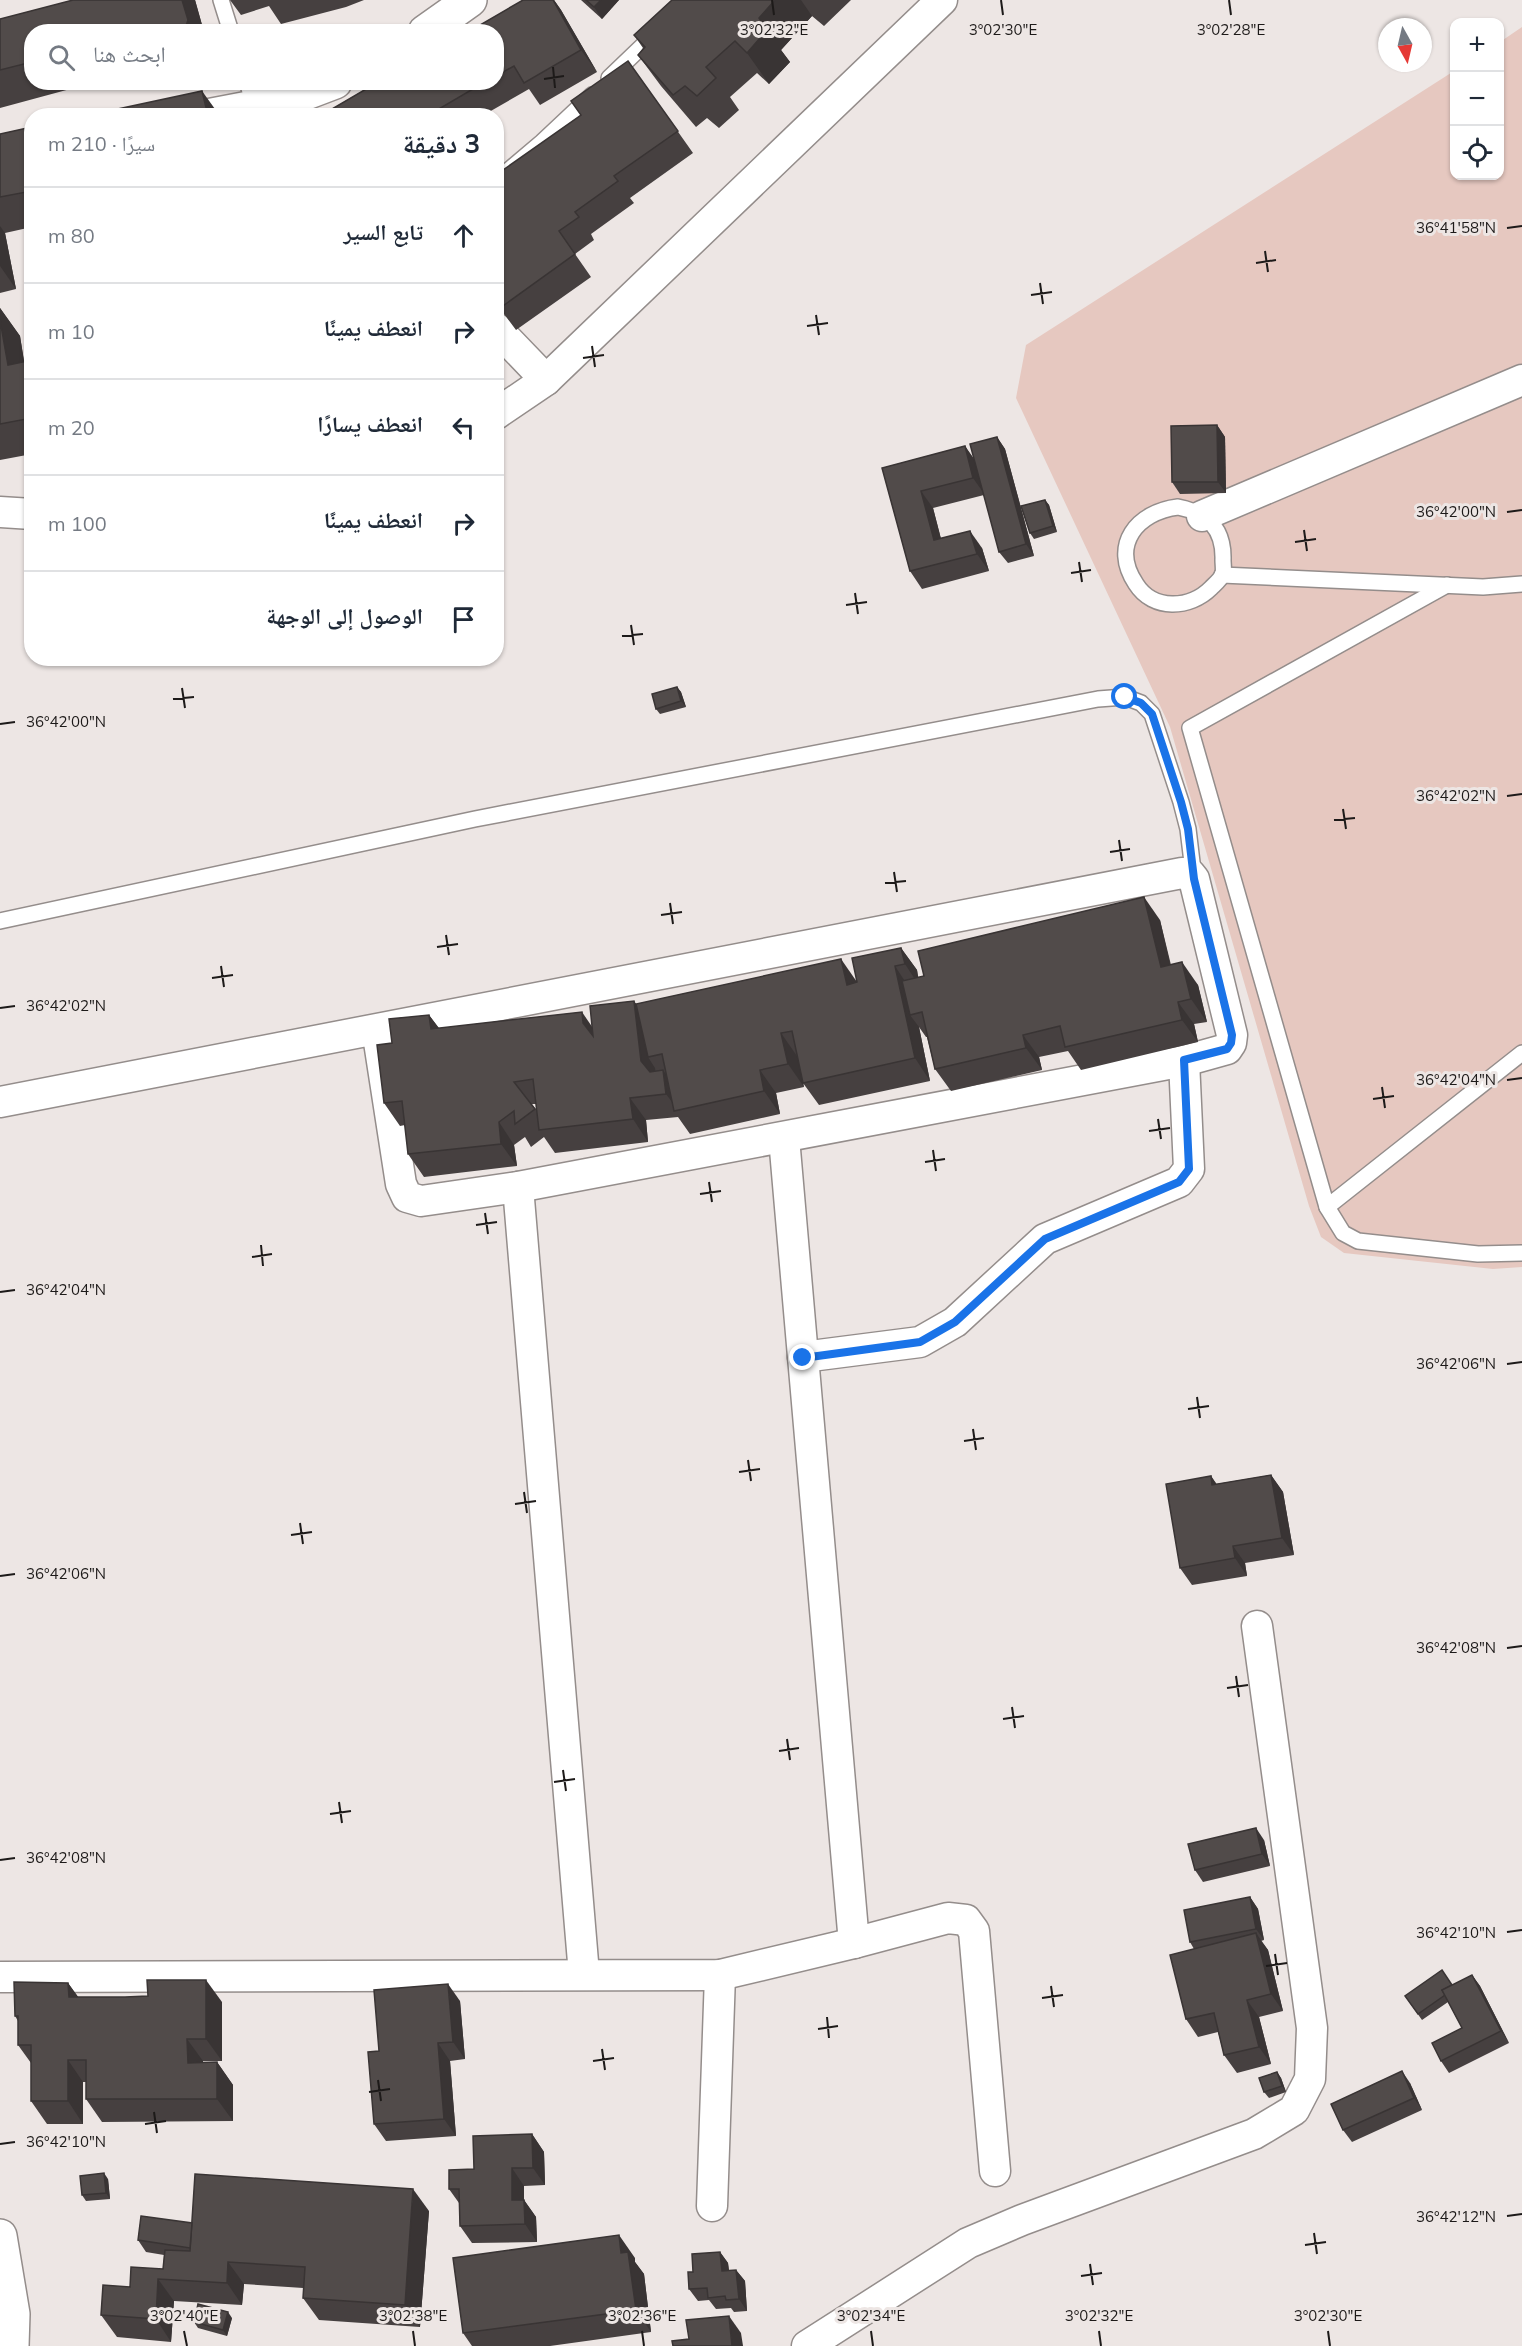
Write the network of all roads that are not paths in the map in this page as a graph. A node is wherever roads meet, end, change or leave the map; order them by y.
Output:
1 (221, 0) edge
2 (470, 0) edge
3 (935, 2) edge
4 (228, 24) edge
5 (436, 24) edge
6 (665, 24) edge
7 (308, 90) edge
8 (269, 101) edge
9 (240, 108) edge
10 (504, 174) edge
11 (504, 336) edge
12 (546, 380) junction
13 (1522, 380) edge
14 (504, 409) edge
15 (0, 512) edge
16 (24, 514) edge
17 (1202, 516) junction
18 (1222, 575) junction
19 (1522, 584) edge
20 (1448, 585) junction
21 (1194, 879) junction
22 (0, 921) edge
23 (377, 1029) junction
24 (1522, 1053) edge
25 (1184, 1060) junction
26 (0, 1102) edge
27 (784, 1138) junction
28 (518, 1187) junction
29 (1327, 1207) junction
30 (1522, 1252) edge
31 (803, 1358) junction
32 (1257, 1626) dead end
33 (854, 1943) junction
34 (584, 1974) junction
35 (720, 1975) junction
36 (0, 1977) edge
37 (996, 2171) dead end
38 (712, 2206) dead end
39 (0, 2236) edge
40 (12, 2346) edge
41 (807, 2346) edge

1 - 4 lane
2 - 5 street
3 - 12 street
6 - 10 lane
7 - 8 street
8 - 9 street
11 - 12 street
12 - 14 street
13 - 17 street
15 - 16 street
17 - 18 lane
17 - 18 lane
18 - 20 lane
19 - 20 lane
20 - 29 lane
21 - 22 lane
21 - 23 street
21 - 25 street
23 - 26 street
23 - 28 street
24 - 29 lane
25 - 27 street
25 - 31 street
27 - 28 street
27 - 31 street
28 - 34 street
29 - 30 lane
31 - 33 street
32 - 41 street
33 - 35 street
33 - 37 street
34 - 35 street
34 - 36 street
35 - 38 street
39 - 40 street

